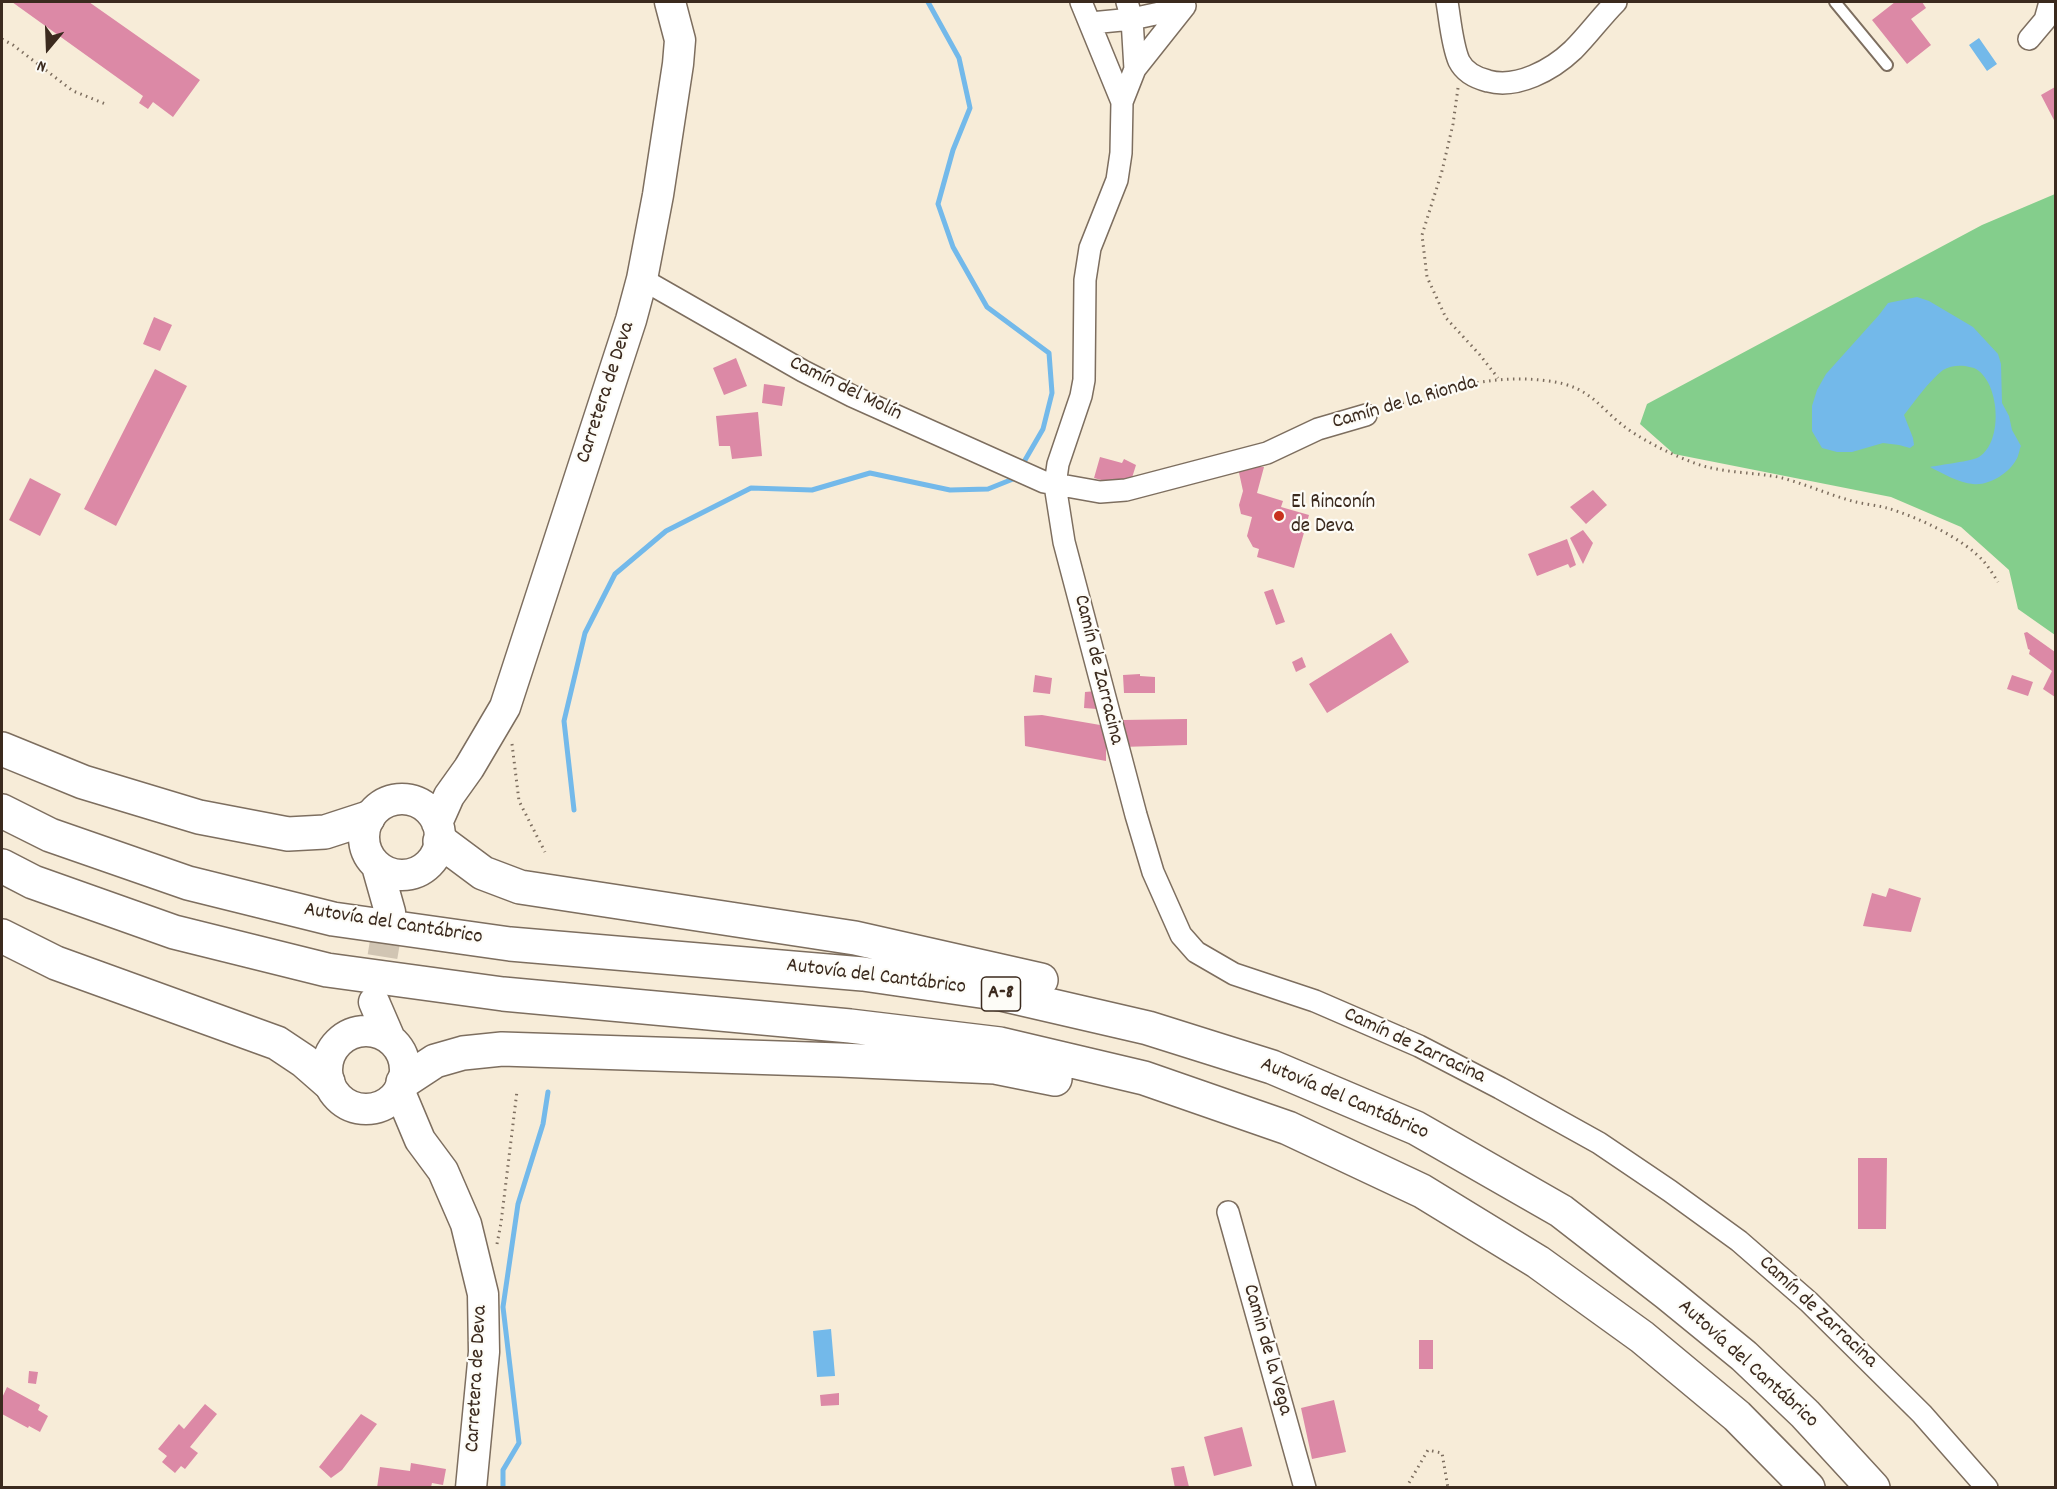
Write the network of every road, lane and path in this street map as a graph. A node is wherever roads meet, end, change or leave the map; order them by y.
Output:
1 (670, 2) edge
2 (1081, 2) edge
3 (1447, 2) edge
4 (1616, 2) edge
5 (1835, 2) edge
6 (2050, 2) edge
7 (1187, 5) edge
8 (1129, 10) edge
9 (1091, 23) junction
10 (2, 39) edge
11 (2029, 39) dead end
12 (1459, 59) junction
13 (1887, 65) dead end
14 (1135, 69) junction
15 (1122, 102) junction
16 (108, 105) dead end
17 (642, 279) junction
18 (1498, 378) junction
19 (1366, 415) joint
20 (1055, 484) junction
21 (1998, 582) dead end
22 (2, 749) edge
23 (469, 768) junction
24 (411, 800) junction
25 (2, 811) edge
26 (368, 818) junction
27 (439, 832) junction
28 (2, 866) edge
29 (2, 936) edge
30 (1272, 1067) junction
31 (328, 1083) junction
32 (401, 1086) junction
33 (366, 1109) junction
34 (420, 1140) junction
35 (1228, 1212) dead end
36 (471, 1488) edge
37 (1305, 1488) edge
38 (1406, 1488) edge
39 (1448, 1488) edge
40 (1807, 1488) edge
41 (1873, 1488) edge
42 (1987, 1488) edge

1 - 17 street, Carretera de Deva
2 - 9 street
3 - 12 street
4 - 12 street
5 - 13 lane
6 - 11 street
7 - 8 street
7 - 14 street
8 - 9 street
8 - 14 street
9 - 15 street
10 - 16 path
12 - 18 path
14 - 15 street
15 - 20 street
17 - 20 street, Camín del Molín
17 - 23 street, Carretera de Deva
18 - 19 path, Camín de la Rionda
18 - 21 path, Camín de la Rionda
19 - 20 street, Camín de la Rionda
20 - 42 street, Camín de Zarracina
22 - 26 highway
23 - 24 street, Carretera de Deva
23 - 27 street, Carretera de Deva
24 - 26 street
24 - 27 street
25 - 30 highway, Autovía del Cantábrico / A-8
26 - 27 street
27 - 30 highway
28 - 40 highway, A-8
29 - 31 highway
30 - 41 highway, Autovía del Cantábrico / A-8
31 - 32 street
31 - 33 street
32 - 33 street
32 - 34 street, Carretera de Deva
32 - 40 highway
33 - 34 street, Carretera de Deva
34 - 36 street, Carretera de Deva
35 - 37 street, Camin de la Vega
38 - 39 path

